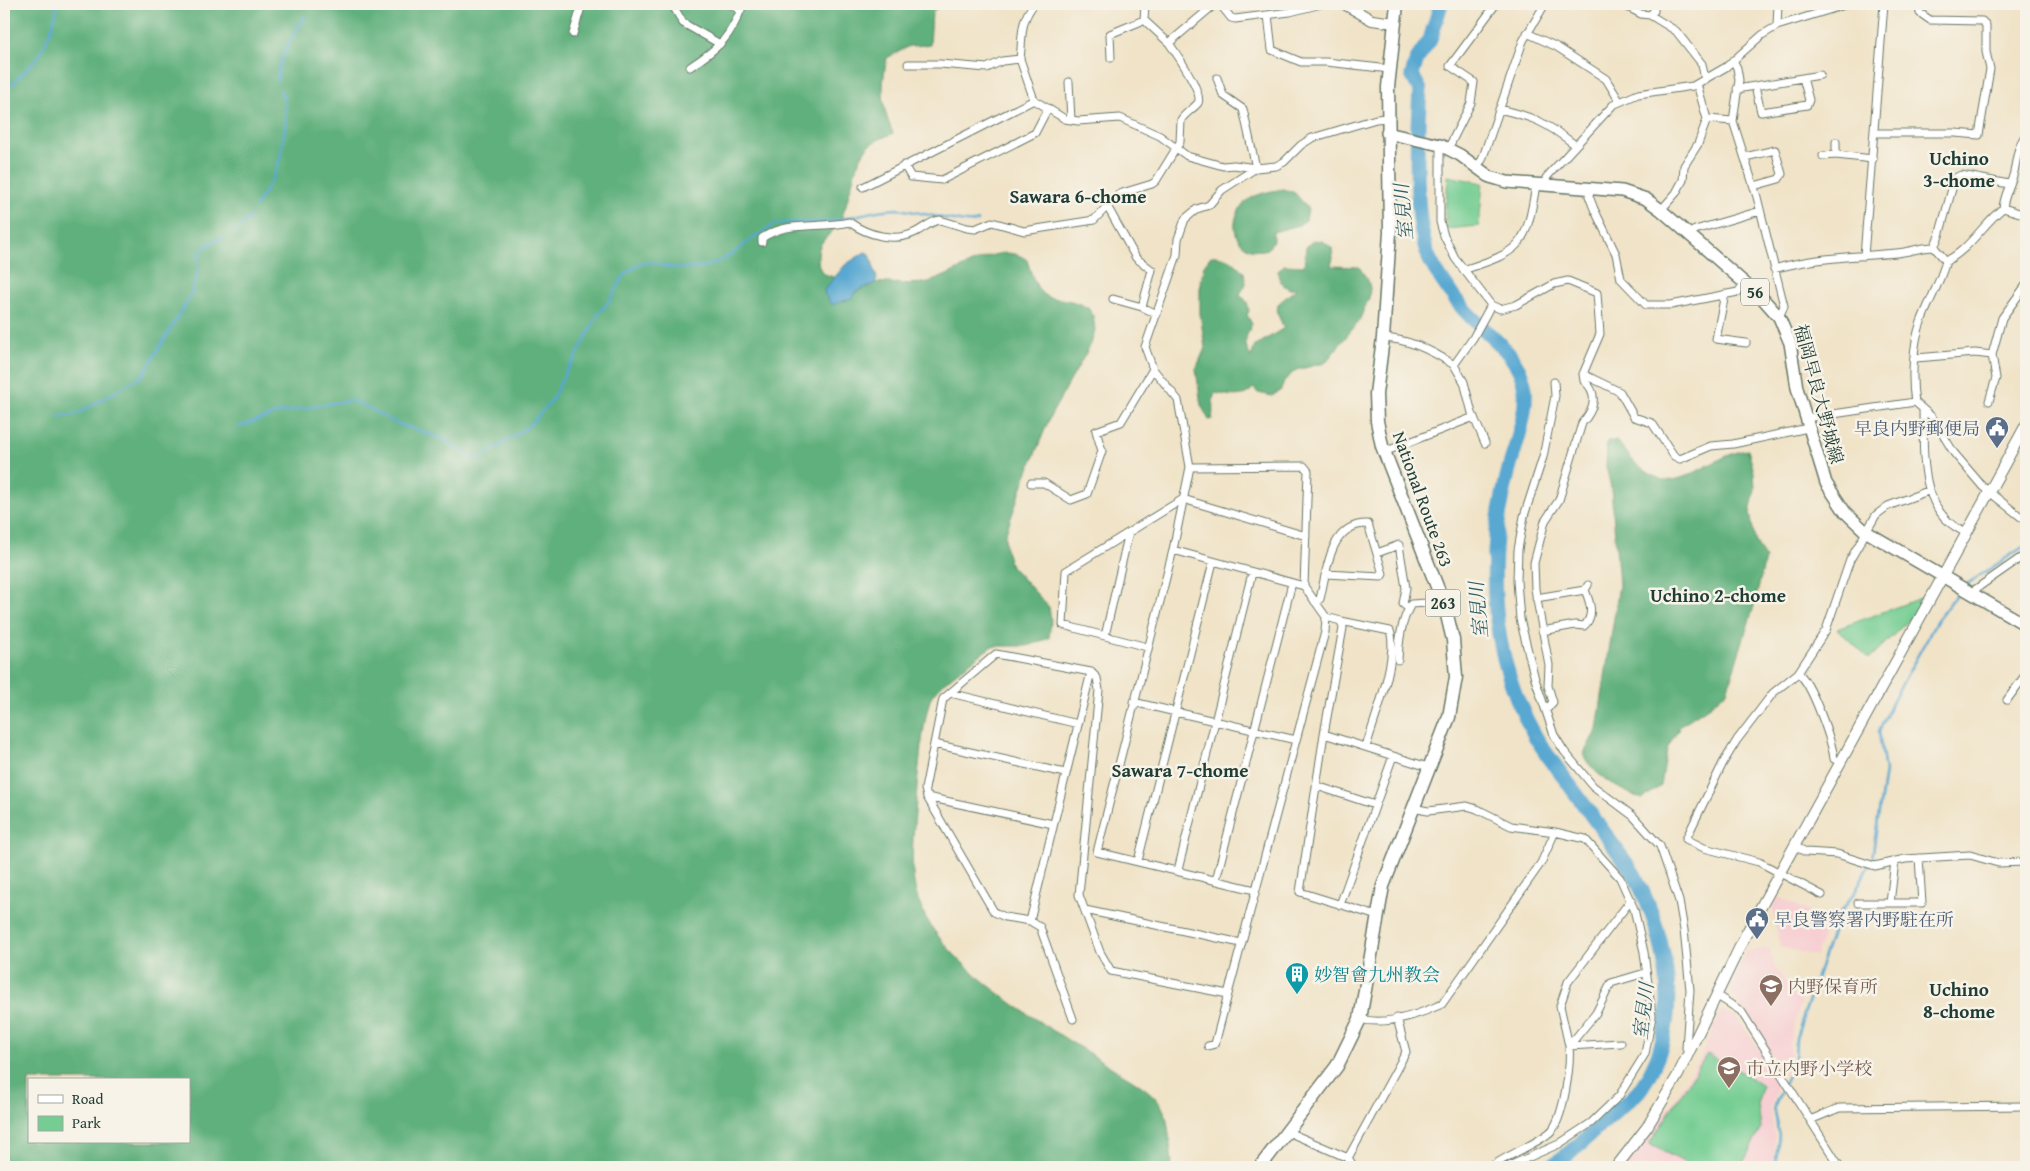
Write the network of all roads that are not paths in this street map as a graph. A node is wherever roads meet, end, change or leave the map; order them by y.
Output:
1 (582, 4) edge
2 (672, 4) edge
3 (729, 4) edge
4 (1034, 4) edge
5 (1145, 4) edge
6 (1215, 4) edge
7 (1220, 4) edge
8 (1321, 4) edge
9 (1344, 4) edge
10 (1397, 4) edge
11 (1496, 4) edge
12 (1545, 4) edge
13 (1622, 4) edge
14 (1654, 4) edge
15 (1778, 4) edge
16 (1848, 4) edge
17 (1884, 4) edge
18 (1918, 4) edge
19 (742, 7) edge
20 (1268, 15) junction
21 (1650, 15) junction
22 (1144, 20) junction
23 (1395, 23) junction
24 (1777, 26) junction
25 (1527, 33) junction
26 (573, 34) dead end
27 (1169, 43) junction
28 (720, 44) junction
29 (1111, 58) dead end
30 (1020, 59) junction
31 (1733, 60) junction
32 (908, 64) dead end
33 (690, 67) dead end
34 (1390, 69) junction
35 (1820, 75) dead end
36 (1217, 78) dead end
37 (1803, 78) junction
38 (1705, 80) junction
39 (1069, 82) dead end
40 (1697, 84) junction
41 (1755, 86) junction
42 (1738, 89) junction
43 (1034, 100) junction
44 (1620, 102) junction
45 (1048, 108) junction
46 (1499, 109) junction
47 (1387, 118) junction
48 (1707, 119) junction
49 (1071, 120) junction
50 (1733, 121) junction
51 (1874, 133) junction
52 (1387, 134) junction
53 (2026, 134) edge
54 (1836, 142) dead end
55 (1574, 144) junction
56 (1444, 147) junction
57 (1176, 149) junction
58 (1836, 155) junction
59 (1822, 156) dead end
60 (1745, 157) junction
61 (1873, 159) junction
62 (904, 165) junction
63 (1256, 168) junction
64 (1475, 168) junction
65 (2010, 184) junction
66 (1541, 185) junction
67 (1754, 186) junction
68 (863, 187) dead end
69 (1590, 188) junction
70 (1107, 206) junction
71 (2003, 208) junction
72 (1661, 210) junction
73 (1760, 211) junction
74 (2026, 215) edge
75 (1689, 234) junction
76 (762, 242) dead end
77 (1934, 247) junction
78 (1864, 256) junction
79 (1946, 261) junction
80 (1774, 269) junction
81 (1463, 270) junction
82 (1745, 282) junction
83 (2026, 285) edge
84 (1725, 294) junction
85 (1113, 299) dead end
86 (1491, 305) junction
87 (1142, 307) junction
88 (1157, 314) junction
89 (1779, 317) junction
90 (1383, 338) junction
91 (1746, 343) dead end
92 (1992, 355) junction
93 (1916, 358) junction
94 (1454, 365) junction
95 (1153, 369) junction
96 (1584, 374) junction
97 (1554, 382) dead end
98 (1989, 401) dead end
99 (1915, 402) junction
100 (1923, 410) junction
101 (1474, 417) junction
102 (1807, 423) junction
103 (2026, 425) edge
104 (1485, 443) dead end
105 (1384, 452) junction
106 (1190, 467) junction
107 (1031, 483) dead end
108 (1928, 491) junction
109 (1990, 493) junction
110 (1183, 499) junction
111 (2026, 521) edge
112 (1866, 531) junction
113 (1129, 532) junction
114 (1967, 533) junction
115 (1306, 536) junction
116 (1172, 550) junction
117 (1377, 553) junction
118 (2026, 554) edge
119 (1213, 562) junction
120 (1252, 573) junction
121 (1326, 574) junction
122 (1943, 578) junction
123 (1292, 583) junction
124 (1304, 586) junction
125 (1970, 593) junction
126 (1441, 597) junction
127 (1536, 598) junction
128 (1315, 602) junction
129 (1408, 608) junction
130 (1326, 617) junction
131 (1341, 621) junction
132 (2026, 625) edge
133 (1542, 631) junction
134 (1104, 636) junction
135 (1147, 647) junction
136 (1398, 660) dead end
137 (1091, 672) junction
138 (1798, 672) junction
139 (2026, 674) edge
140 (950, 693) junction
141 (2007, 700) dead end
142 (1133, 702) junction
143 (1547, 709) junction
144 (1176, 712) junction
145 (1215, 722) junction
146 (1078, 724) junction
147 (1254, 730) junction
148 (1324, 734) junction
149 (1296, 740) junction
150 (934, 744) junction
151 (1366, 747) junction
152 (1393, 756) junction
153 (1842, 762) junction
154 (1428, 767) junction
155 (1066, 773) junction
156 (1317, 786) junction
157 (927, 797) junction
158 (1376, 805) junction
159 (1413, 808) junction
160 (1053, 824) junction
161 (1556, 832) junction
162 (1794, 846) junction
163 (1085, 850) junction
164 (1097, 852) junction
165 (1920, 858) junction
166 (1895, 860) junction
167 (1138, 861) junction
168 (2026, 862) edge
169 (1178, 870) junction
170 (1780, 872) junction
171 (1216, 880) junction
172 (1255, 890) junction
173 (1822, 895) dead end
174 (1631, 900) junction
175 (1858, 903) dead end
176 (1890, 903) junction
177 (1340, 905) junction
178 (1085, 910) junction
179 (1376, 916) junction
180 (1030, 922) junction
181 (1242, 943) junction
182 (1646, 973) junction
183 (1228, 994) junction
184 (1716, 995) junction
185 (1397, 1018) junction
186 (1073, 1019) dead end
187 (1360, 1019) junction
188 (1621, 1042) dead end
189 (1208, 1046) dead end
190 (1569, 1046) junction
191 (1690, 1051) junction
192 (2026, 1106) edge
193 (1810, 1120) junction
194 (1288, 1132) junction
195 (1348, 1158) junction
196 (1260, 1167) edge
197 (1354, 1167) edge
198 (1491, 1167) edge
199 (1507, 1167) edge
200 (1616, 1167) edge
201 (1840, 1167) edge

1 - 26 street
2 - 28 street
3 - 19 street
4 - 30 street
5 - 22 street
6 - 27 street
7 - 20 street
8 - 20 street
9 - 23 street
10 - 23 highway, National Route 263 / 263
11 - 56 street
12 - 25 street
13 - 21 street
14 - 21 street
15 - 24 street
16 - 24 street
17 - 51 street
18 - 51 street
19 - 28 street
20 - 34 street
21 - 38 street
22 - 27 street
22 - 29 street
23 - 34 highway, National Route 263 / 263
24 - 31 street
25 - 44 street
25 - 46 street
27 - 57 street
28 - 33 street
30 - 32 street
30 - 43 street
31 - 38 street
31 - 42 street
34 - 47 highway, National Route 263 / 263
35 - 37 street
36 - 63 street
37 - 41 street
37 - 41 street
38 - 40 street
39 - 49 street
40 - 44 street
40 - 48 street
41 - 42 street
42 - 50 street
43 - 45 street
43 - 62 street
44 - 55 street
45 - 49 street
45 - 62 street
46 - 55 street
46 - 64 street
47 - 52 highway, National Route 263 / 263
47 - 63 street
48 - 50 street
48 - 72 street
49 - 57 street
50 - 60 street
51 - 61 street
52 - 56 main road, 56
52 - 90 highway, National Route 263 / 263
53 - 65 street
54 - 58 street
55 - 66 street
56 - 64 main road, 福岡早良大野城線 / 56
56 - 81 street
57 - 63 street
57 - 70 street
58 - 59 street
58 - 61 street
60 - 67 street
60 - 67 street
61 - 78 street
62 - 68 street
63 - 88 street
64 - 66 main road, 福岡早良大野城線 / 56
65 - 71 street
65 - 77 street
66 - 69 main road, 福岡早良大野城線 / 56
66 - 81 street
67 - 73 street
69 - 72 main road, 福岡早良大野城線 / 56
69 - 84 street
70 - 76 street
70 - 87 street
71 - 74 street
71 - 79 street
72 - 75 main road, 福岡早良大野城線 / 56
73 - 75 street
73 - 80 street
75 - 82 main road, 福岡早良大野城線 / 56
77 - 78 street
77 - 79 street
78 - 80 street
79 - 93 street
80 - 89 street
81 - 86 street
82 - 84 street
82 - 89 main road, 福岡早良大野城線 / 56
83 - 92 street
84 - 91 street
85 - 87 street
86 - 94 street
86 - 96 street
87 - 88 street
88 - 95 street
89 - 102 main road, 福岡早良大野城線 / 56
90 - 94 street
90 - 105 highway, National Route 263 / 263
92 - 93 street
92 - 98 street
93 - 99 street
94 - 101 street
95 - 106 street
95 - 107 street
96 - 102 street
96 - 127 street
97 - 143 street
99 - 100 street
99 - 102 street
100 - 108 street
100 - 109 street
101 - 104 street
101 - 105 street
102 - 112 main road, 福岡早良大野城線 / 56
103 - 109 street
105 - 126 highway, National Route 263 / 263
106 - 110 street
106 - 115 street
108 - 112 street
108 - 114 street
109 - 111 street
109 - 114 street
110 - 113 street
110 - 115 street
110 - 116 street
112 - 122 main road, 福岡早良大野城線 / 56
112 - 138 street
113 - 134 street
113 - 134 street
114 - 122 street
115 - 124 street
116 - 119 street
116 - 135 street
117 - 121 street
117 - 121 street
117 - 129 street
118 - 125 street
119 - 120 street
119 - 144 street
120 - 123 street
120 - 145 street
121 - 128 street
122 - 125 main road, 56
122 - 153 street
123 - 124 street
123 - 147 street
124 - 128 street
125 - 132 main road, 56
126 - 129 street
126 - 154 highway, National Route 263 / 263
127 - 133 street
127 - 133 street
128 - 130 street
129 - 136 street
130 - 131 street
130 - 149 street
131 - 148 street
131 - 151 street
133 - 143 street
134 - 135 street
135 - 142 street
137 - 140 street
137 - 146 street
137 - 163 street
138 - 153 street
138 - 170 street
139 - 141 street
140 - 146 street
140 - 150 street
142 - 144 street
142 - 164 street
143 - 191 street
144 - 145 street
144 - 167 street
145 - 147 street
145 - 169 street
146 - 155 street
147 - 149 street
147 - 171 street
148 - 151 street
148 - 156 street
149 - 172 street
150 - 155 street
150 - 157 street
151 - 152 street
152 - 154 street
152 - 158 street
153 - 162 street
154 - 159 highway, National Route 263 / 263
155 - 160 street
156 - 158 street
156 - 177 street
157 - 160 street
157 - 180 street
158 - 177 street
159 - 161 street
159 - 179 highway, National Route 263 / 263
160 - 180 street
161 - 174 street
161 - 185 street
162 - 166 street
162 - 170 street
163 - 164 street
163 - 178 street
164 - 167 street
165 - 166 street
165 - 168 street
165 - 176 street
166 - 176 street
167 - 169 street
169 - 171 street
170 - 173 street
170 - 184 street
171 - 172 street
172 - 181 street
174 - 182 street
174 - 190 street
175 - 176 street
177 - 179 street
178 - 181 street
178 - 183 street
179 - 187 highway, National Route 263 / 263
180 - 186 street
181 - 183 street
182 - 190 street
182 - 199 street
183 - 189 street
184 - 191 street
184 - 193 street
185 - 187 street
185 - 195 street
187 - 194 highway, National Route 263 / 263
188 - 190 street
190 - 198 street
191 - 200 street
192 - 193 street
193 - 201 street
194 - 195 street
194 - 196 highway, National Route 263 / 263
195 - 197 street

